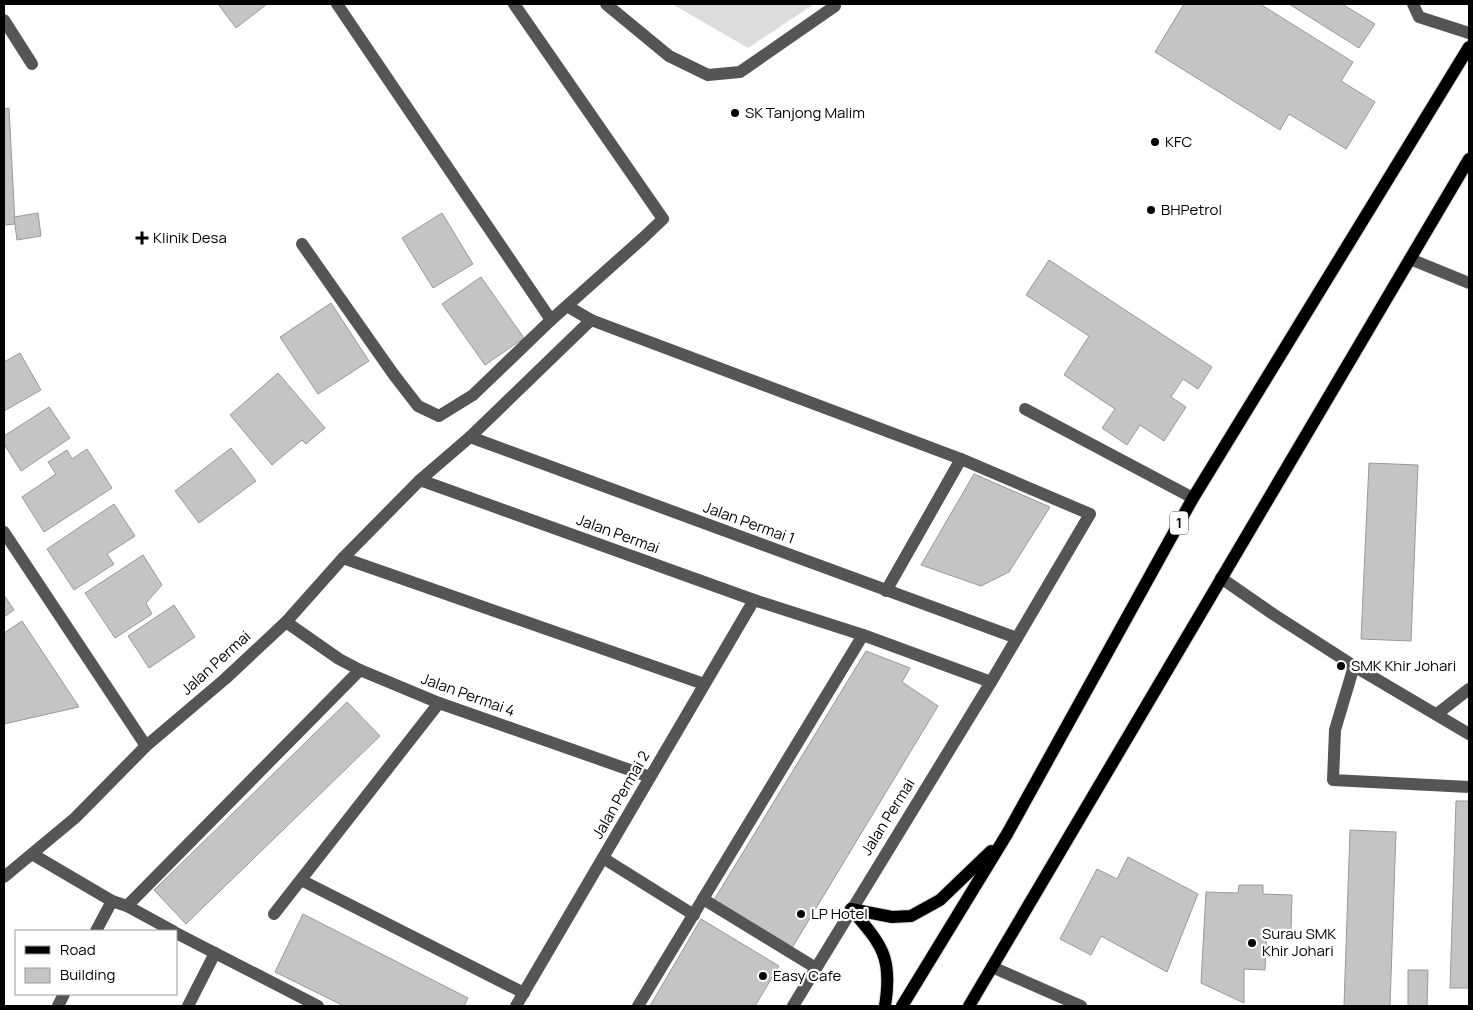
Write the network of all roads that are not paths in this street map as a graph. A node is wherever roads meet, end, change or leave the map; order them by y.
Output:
1 (337, 4) edge
2 (514, 4) edge
3 (606, 4) edge
4 (1413, 4) edge
5 (835, 6) dead end
6 (4, 20) edge
7 (1469, 33) edge
8 (1469, 47) edge
9 (32, 64) dead end
10 (1469, 159) edge
11 (302, 244) dead end
12 (1410, 259) junction
13 (1469, 283) edge
14 (567, 306) junction
15 (551, 320) junction
16 (591, 320) junction
17 (1025, 409) dead end
18 (470, 437) junction
19 (960, 459) junction
20 (420, 480) junction
21 (1192, 498) junction
22 (4, 532) edge
23 (343, 558) junction
24 (1221, 578) junction
25 (886, 591) junction
26 (754, 600) junction
27 (286, 622) junction
28 (863, 636) junction
29 (1017, 638) junction
30 (1354, 666) junction
31 (360, 670) junction
32 (991, 682) junction
33 (704, 684) junction
34 (1469, 689) edge
35 (439, 703) junction
36 (1437, 714) junction
37 (1469, 734) edge
38 (146, 746) junction
39 (650, 777) junction
40 (1469, 787) edge
41 (1007, 834) junction
42 (32, 854) junction
43 (603, 858) junction
44 (4, 877) edge
45 (300, 880) junction
46 (703, 899) junction
47 (112, 902) junction
48 (127, 906) junction
49 (851, 909) junction
50 (274, 914) dead end
51 (694, 914) junction
52 (97, 930) edge
53 (171, 930) edge
54 (178, 934) edge
55 (215, 953) junction
56 (992, 967) junction
57 (816, 968) junction
58 (524, 993) junction
59 (188, 1006) edge
60 (318, 1006) edge
61 (516, 1006) edge
62 (638, 1006) edge
63 (793, 1006) edge
64 (885, 1006) edge
65 (902, 1006) edge
66 (968, 1006) edge
67 (1081, 1006) edge

1 - 15 street
2 - 14 street
3 - 5 street
4 - 7 street
6 - 9 street
8 - 21 main road, 1
10 - 12 main road
11 - 15 street
12 - 13 street
12 - 24 main road
14 - 15 street
14 - 16 street
16 - 18 street
16 - 19 street
17 - 21 street
18 - 20 street
18 - 25 street, Jalan Permai 1
19 - 25 street
19 - 29 street
20 - 23 street, Jalan Permai
20 - 26 street, Jalan Permai
21 - 41 main road, 1
22 - 38 street
23 - 27 street, Jalan Permai
23 - 33 street
24 - 30 street
24 - 56 main road
25 - 29 street, Jalan Permai 1
26 - 28 street, Jalan Permai
26 - 33 street, Jalan Permai 2
27 - 31 street, Jalan Permai 4
27 - 38 street, Jalan Permai
28 - 32 street, Jalan Permai
28 - 46 street
29 - 32 street
30 - 36 street
30 - 40 street
31 - 35 street, Jalan Permai 4
31 - 48 street
32 - 49 street, Jalan Permai
33 - 39 street, Jalan Permai 2
34 - 36 street
35 - 39 street, Jalan Permai 4
35 - 45 street
36 - 37 street
38 - 42 street, Jalan Permai
39 - 43 street, Jalan Permai 2
41 - 49 main road
41 - 65 main road, 1
42 - 44 street, Jalan Permai
42 - 47 street
43 - 51 street
43 - 58 street, Jalan Permai 2
45 - 50 street
45 - 58 street
46 - 51 street
46 - 57 street
47 - 48 street
47 - 52 street
48 - 53 street
49 - 57 street, Jalan Permai
49 - 64 main road
51 - 62 street
54 - 55 street
55 - 59 street
55 - 60 street
56 - 66 main road
56 - 67 street
57 - 63 street, Jalan Permai
58 - 61 street, Jalan Permai 2

